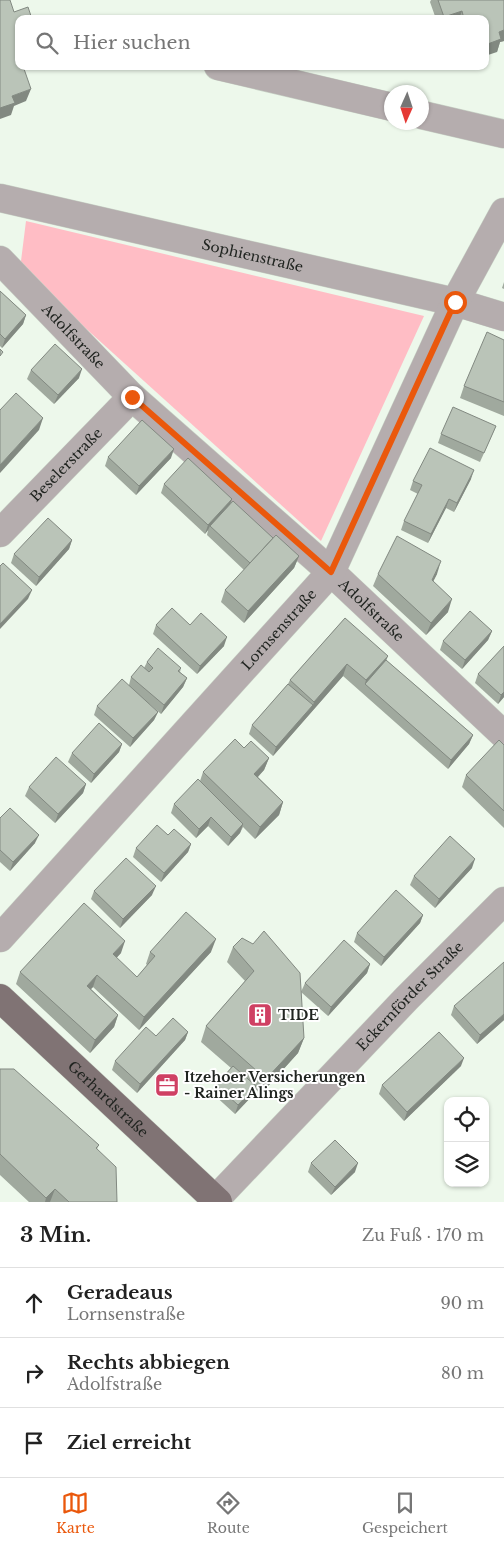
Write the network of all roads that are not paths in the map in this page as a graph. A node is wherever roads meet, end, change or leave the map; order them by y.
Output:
1 (235, 70) edge
2 (384, 105) edge
3 (429, 116) edge
4 (504, 134) edge
5 (0, 198) edge
6 (504, 212) edge
7 (0, 260) edge
8 (455, 302) junction
9 (504, 317) edge
10 (132, 397) junction
11 (0, 533) edge
12 (331, 572) junction
13 (504, 735) edge
14 (504, 901) edge
15 (0, 938) edge
16 (0, 998) edge
17 (216, 1201) edge

1 - 2 street
3 - 4 street
5 - 8 street, Sophienstraße
6 - 8 street, Lornsenstraße
7 - 10 street, Adolfstraße
8 - 9 street, Sophienstraße
8 - 12 street, Lornsenstraße
10 - 11 street, Beselerstraße
10 - 12 street, Adolfstraße
12 - 13 street, Adolfstraße
12 - 15 street, Lornsenstraße
14 - 17 street, Eckernförder Straße
16 - 17 main road, Gerhardstraße

